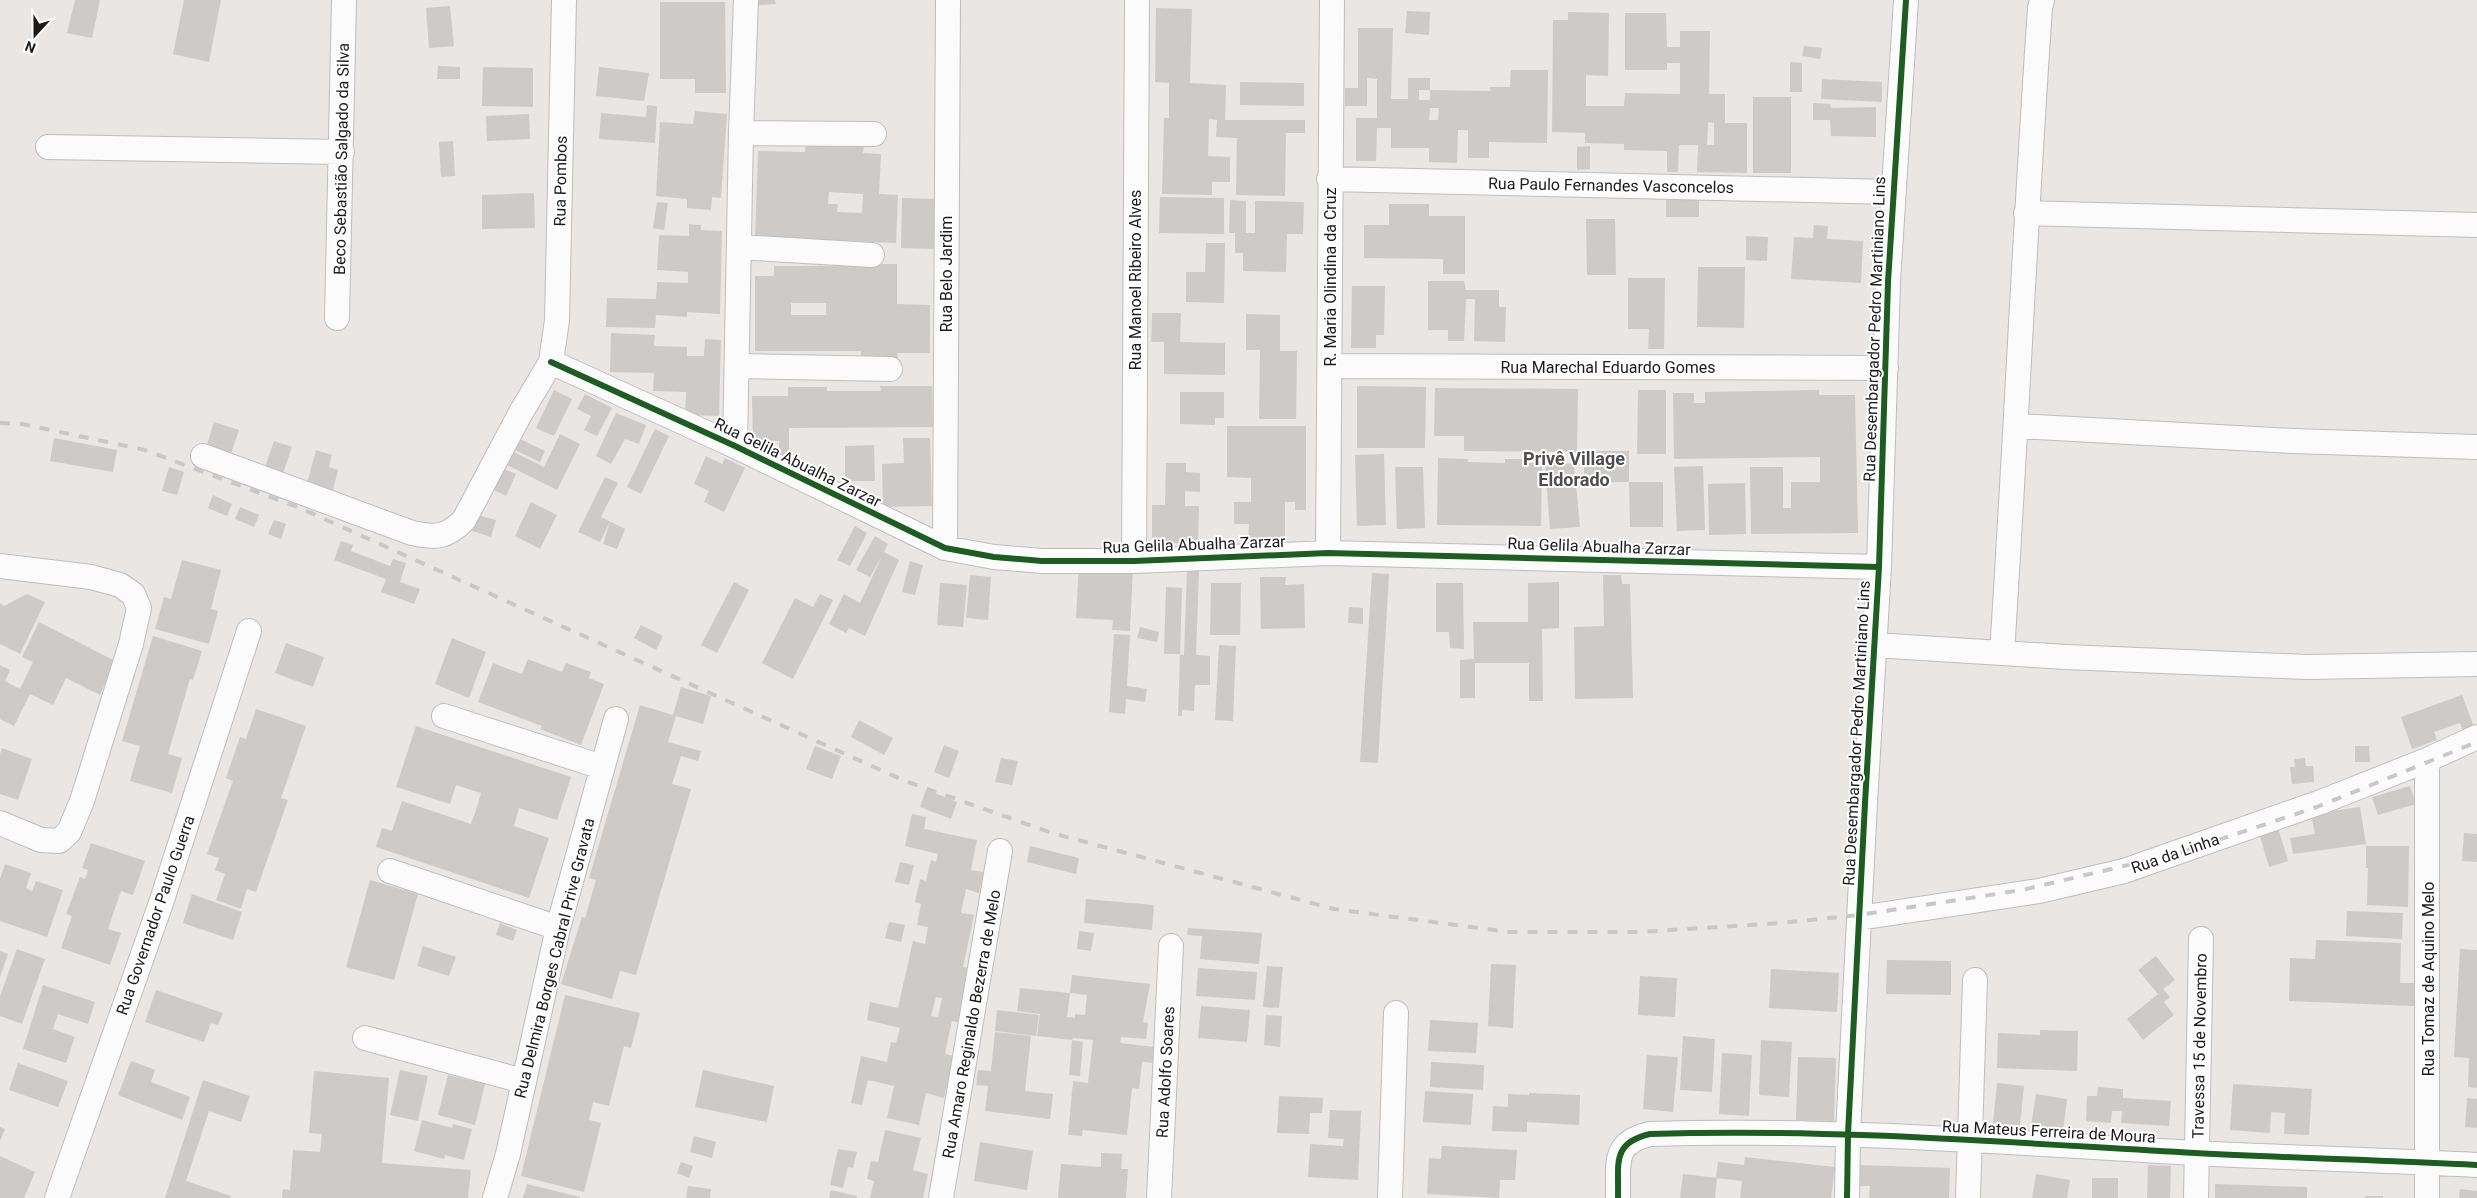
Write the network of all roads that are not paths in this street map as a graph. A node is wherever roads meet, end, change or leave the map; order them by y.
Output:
1 (344, 0) edge
2 (564, 0) edge
3 (746, 0) edge
4 (948, 0) edge
5 (1137, 0) edge
6 (1332, 0) edge
7 (1906, 0) edge
8 (2042, 0) edge
9 (741, 134) junction
10 (874, 134) dead end
11 (48, 147) dead end
12 (342, 152) junction
13 (1329, 179) junction
14 (1892, 192) junction
15 (2026, 213) junction
16 (2477, 225) edge
17 (739, 247) junction
18 (872, 255) dead end
19 (337, 318) dead end
20 (552, 362) junction
21 (737, 366) junction
22 (1330, 366) junction
23 (1886, 368) junction
24 (890, 369) dead end
25 (2017, 426) junction
26 (735, 446) junction
27 (2477, 447) edge
28 (203, 456) dead end
29 (944, 548) junction
30 (1328, 553) junction
31 (1134, 561) junction
32 (0, 566) edge
33 (1879, 567) junction
34 (249, 632) dead end
35 (1874, 645) junction
36 (2002, 653) junction
37 (2477, 664) edge
38 (444, 716) dead end
39 (616, 719) dead end
40 (2477, 736) edge
41 (2427, 760) junction
42 (602, 767) junction
43 (0, 823) edge
44 (1000, 851) dead end
45 (390, 871) dead end
46 (1859, 918) junction
47 (558, 928) junction
48 (2201, 939) dead end
49 (1171, 946) dead end
50 (1975, 980) dead end
51 (1396, 1014) dead end
52 (365, 1038) dead end
53 (523, 1081) junction
54 (1848, 1134) junction
55 (1971, 1139) junction
56 (2197, 1153) junction
57 (2428, 1162) junction
58 (2477, 1164) edge
59 (57, 1198) edge
60 (495, 1198) edge
61 (941, 1198) edge
62 (1159, 1198) edge
63 (1390, 1198) edge
64 (1618, 1198) edge
65 (1847, 1198) edge
66 (1968, 1198) edge
67 (2196, 1198) edge
68 (2427, 1198) edge

1 - 12 street, Beco Sebastião Salgado da Silva
2 - 20 street, Rua Pombos
3 - 9 street
4 - 29 street, Rua Belo Jardim
5 - 31 street, Rua Manoel Ribeiro Alves
6 - 13 street, R. Maria Olindina da Cruz
7 - 14 street, Rua Desembargador Pedro Martiniano Lins
8 - 15 street
9 - 10 street
9 - 17 street
11 - 12 street
12 - 19 street, Beco Sebastião Salgado da Silva
13 - 14 street, Rua Paulo Fernandes Vasconcelos
13 - 22 street, R. Maria Olindina da Cruz
14 - 23 street, Rua Desembargador Pedro Martiniano Lins
15 - 16 street
15 - 25 street
17 - 18 street
17 - 21 street
20 - 26 street, Rua Gelila Abualha Zarzar
20 - 28 street
21 - 24 street
21 - 26 street
22 - 23 street, Rua Marechal Eduardo Gomes
22 - 30 street, R. Maria Olindina da Cruz
23 - 33 street, Rua Desembargador Pedro Martiniano Lins
25 - 27 street
25 - 36 street
26 - 29 street, Rua Gelila Abualha Zarzar
29 - 31 street, Rua Gelila Abualha Zarzar
30 - 31 street, Rua Gelila Abualha Zarzar
30 - 33 street, Rua Gelila Abualha Zarzar
32 - 43 street
33 - 35 street, Rua Desembargador Pedro Martiniano Lins
34 - 59 street, Rua Governador Paulo Guerra
35 - 36 street
35 - 46 street, Rua Desembargador Pedro Martiniano Lins
36 - 37 street
38 - 42 street
39 - 42 street, Rua Delmira Borges Cabral Prive Gravata
40 - 41 street, Rua da Linha
41 - 46 street, Rua da Linha
41 - 57 street, Rua Tomaz de Aquino Melo
42 - 47 street, Rua Delmira Borges Cabral Prive Gravata
44 - 61 street, Rua Amaro Reginaldo Bezerra de Melo
45 - 47 street
46 - 54 street, Rua Desembargador Pedro Martiniano Lins
47 - 53 street, Rua Delmira Borges Cabral Prive Gravata
48 - 56 street, Travessa 15 de Novembro
49 - 62 street, Rua Adolfo Soares
50 - 55 street
51 - 63 street
52 - 53 street
53 - 60 street, Rua Delmira Borges Cabral Prive Gravata
54 - 55 street, Rua Mateus Ferreira de Moura
54 - 64 street, Rua Mateus Ferreira de Moura
54 - 65 street, Rua Desembargador Pedro Martiniano Lins
55 - 56 street, Rua Mateus Ferreira de Moura
55 - 66 street
56 - 57 street, Rua Mateus Ferreira de Moura
56 - 67 street, Travessa 15 de Novembro
57 - 58 street, Rua Mateus Ferreira de Moura
57 - 68 street, Rua Tomaz de Aquino Melo

